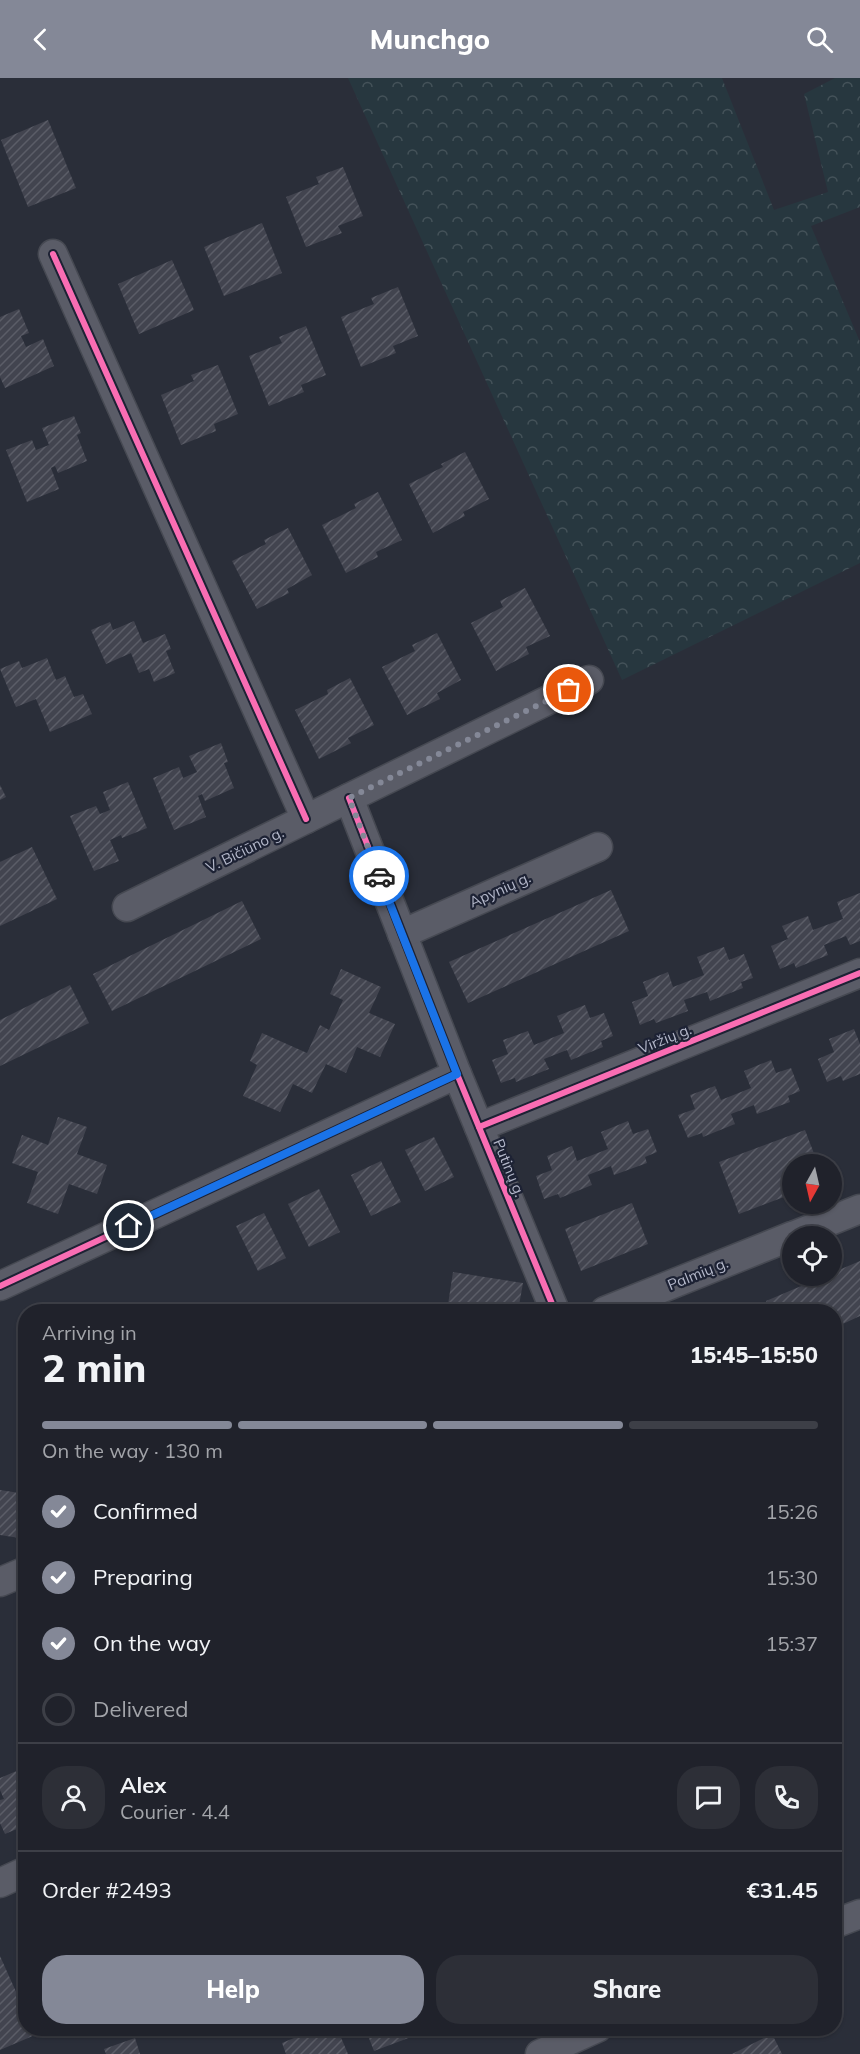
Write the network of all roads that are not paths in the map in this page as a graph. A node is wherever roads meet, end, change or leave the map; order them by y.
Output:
1 (53, 254) dead end
2 (589, 680) dead end
3 (349, 798) junction
4 (306, 819) junction
5 (598, 847) dead end
6 (128, 907) dead end
7 (402, 934) junction
8 (860, 973) edge
9 (457, 1074) junction
10 (479, 1127) junction
11 (860, 1209) edge
12 (817, 1226) edge
13 (782, 1240) edge
14 (0, 1286) edge
15 (552, 1304) edge
16 (622, 1304) edge
17 (18, 1574) edge
18 (0, 1582) edge
19 (18, 1875) edge
20 (0, 1883) edge
21 (860, 1914) edge
22 (842, 1921) edge
23 (579, 2036) edge
24 (540, 2054) edge

1 - 4 street
2 - 3 street, V. Bičiūno g.
3 - 4 street, V. Bičiūno g.
3 - 7 street, Putinų g.
4 - 6 street, V. Bičiūno g.
5 - 7 street, Apynių g.
7 - 9 street, Putinų g.
8 - 10 street, Viržių g.
9 - 10 street, Putinų g.
9 - 14 street
10 - 15 street, Putinų g.
11 - 12 street, Palmių g.
13 - 16 street, Palmių g.
17 - 18 street
19 - 20 street
21 - 22 street
23 - 24 street

